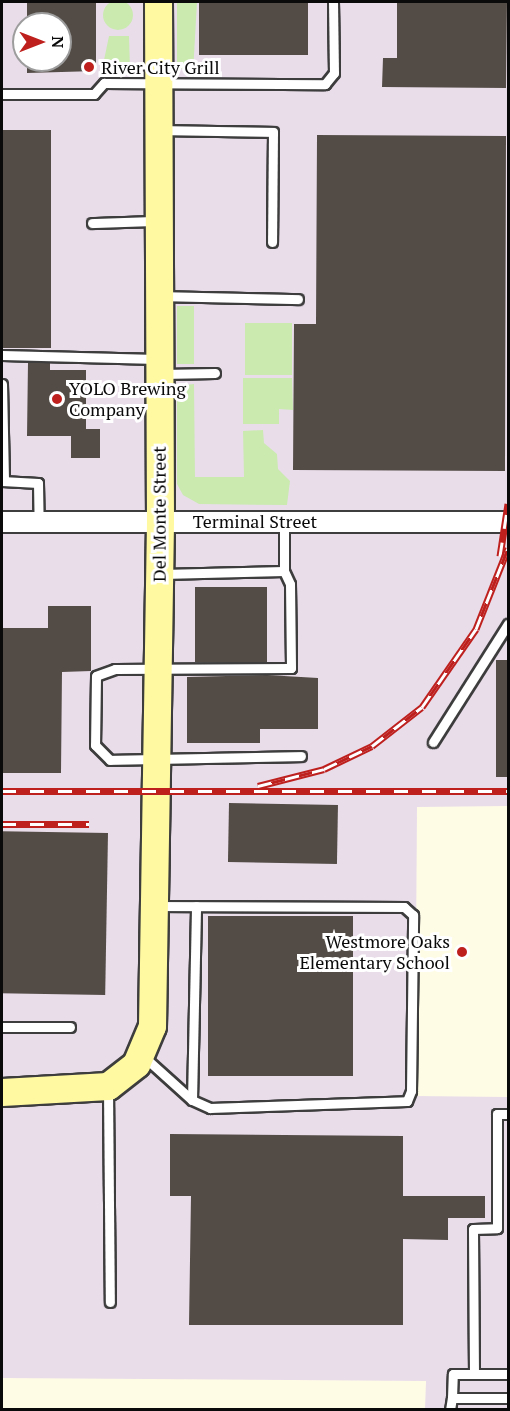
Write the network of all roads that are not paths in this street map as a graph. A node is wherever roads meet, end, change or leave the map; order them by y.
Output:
1 (158, 2) edge
2 (333, 2) edge
3 (159, 84) junction
4 (2, 93) edge
5 (158, 130) junction
6 (159, 220) junction
7 (92, 223) dead end
8 (272, 242) dead end
9 (159, 296) junction
10 (298, 299) dead end
11 (2, 355) edge
12 (159, 366) junction
13 (216, 373) dead end
14 (2, 384) edge
15 (3, 481) edge
16 (160, 521) junction
17 (2, 522) edge
18 (39, 522) junction
19 (284, 522) junction
20 (508, 522) edge
21 (284, 571) junction
22 (159, 574) junction
23 (508, 624) edge
24 (158, 669) junction
25 (433, 742) dead end
26 (301, 756) dead end
27 (156, 760) junction
28 (154, 906) junction
29 (196, 906) junction
30 (2, 1027) edge
31 (70, 1027) dead end
32 (141, 1053) junction
33 (108, 1086) junction
34 (2, 1092) edge
35 (192, 1100) junction
36 (508, 1114) edge
37 (110, 1302) dead end
38 (474, 1374) junction
39 (508, 1374) edge
40 (452, 1398) junction
41 (508, 1398) edge
42 (450, 1410) edge

1 - 3 street, Del Monte Street
2 - 3 lane
3 - 4 lane
3 - 5 street, Del Monte Street
5 - 6 street, Del Monte Street
5 - 8 lane
6 - 7 lane
6 - 9 street, Del Monte Street
9 - 10 lane
9 - 12 street, Del Monte Street
11 - 12 lane
12 - 13 lane
12 - 16 street, Del Monte Street
14 - 15 lane
15 - 18 lane
16 - 18 street, Terminal Street
16 - 19 street, Terminal Street
16 - 22 street, Del Monte Street
17 - 18 street, Terminal Street
19 - 20 street, Terminal Street
19 - 21 lane
21 - 22 lane
21 - 24 lane
22 - 24 street, Del Monte Street
23 - 25 lane
24 - 27 street, Del Monte Street
24 - 27 lane
26 - 27 lane
27 - 28 street, Del Monte Street
28 - 29 lane
28 - 32 street, Del Monte Street
29 - 35 lane
29 - 35 lane
30 - 31 lane
32 - 33 street
32 - 35 lane
33 - 34 street
33 - 37 lane
36 - 38 lane
38 - 39 lane
38 - 40 lane
40 - 41 lane
40 - 42 lane

